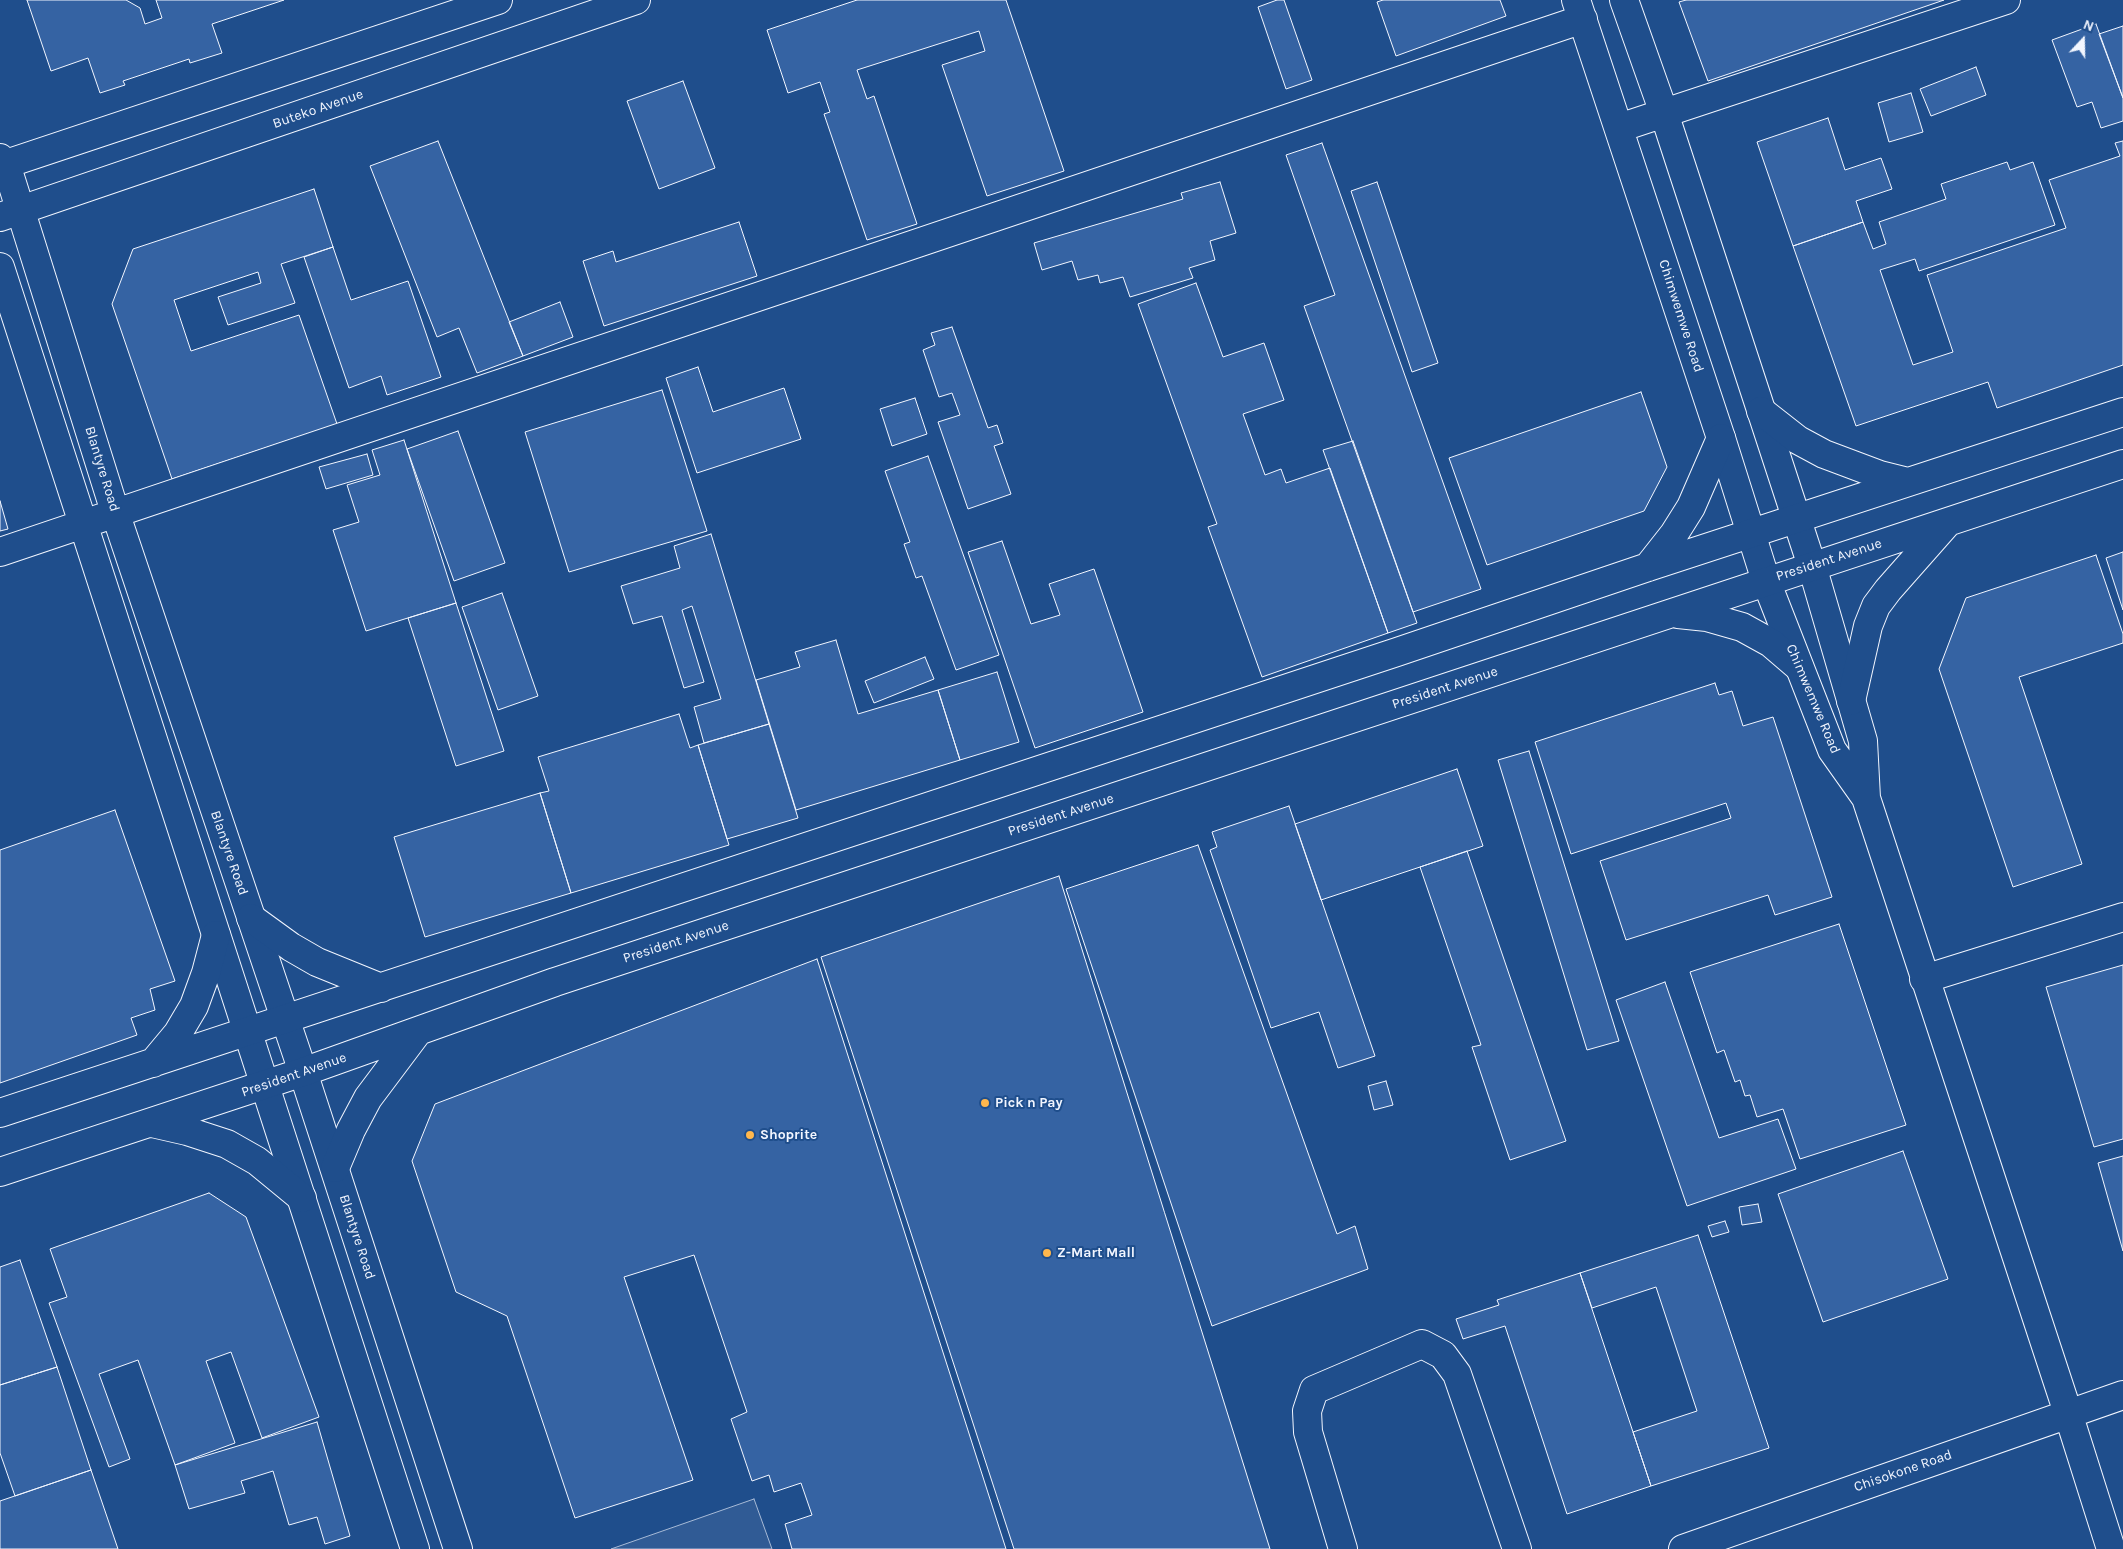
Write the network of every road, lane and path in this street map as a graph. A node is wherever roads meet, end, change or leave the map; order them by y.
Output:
1 (498, 0) edge
2 (636, 0) edge
3 (1624, 0) edge
4 (2006, 0) edge
5 (1579, 9) edge
6 (1664, 113) junction
7 (1619, 128) junction
8 (2, 163) edge
9 (10, 214) edge
10 (0, 267) edge
11 (1761, 411) junction
12 (2123, 412) edge
13 (1721, 438) junction
14 (2123, 464) edge
15 (1908, 482) junction
16 (116, 514) junction
17 (1796, 519) junction
18 (1949, 521) junction
19 (83, 525) junction
20 (1751, 534) junction
21 (0, 552) edge
22 (1812, 566) junction
23 (1648, 567) junction
24 (1766, 581) junction
25 (1672, 614) junction
26 (1799, 667) junction
27 (1851, 701) junction
28 (1866, 798) junction
29 (2123, 917) edge
30 (251, 918) junction
31 (216, 935) junction
32 (1924, 979) junction
33 (381, 988) junction
34 (285, 1020) junction
35 (247, 1032) junction
36 (416, 1034) junction
37 (153, 1063) junction
38 (304, 1072) junction
39 (265, 1085) junction
40 (0, 1113) edge
41 (152, 1123) junction
42 (335, 1168) junction
43 (0, 1172) edge
44 (302, 1198) junction
45 (2123, 1395) edge
46 (2068, 1413) junction
47 (415, 1549) edge
48 (458, 1549) edge
49 (1343, 1549) edge
50 (1517, 1549) edge
51 (1683, 1549) edge
52 (2111, 1549) edge

1 - 8 street
2 - 9 street, Buteko Avenue
3 - 6 street, Chimwemwe Road
4 - 6 street
5 - 7 street, Chimwemwe Road
5 - 16 street
6 - 7 street
6 - 11 street, Chimwemwe Road
7 - 13 street, Chimwemwe Road
8 - 9 street, Blantyre Road
9 - 16 street, Blantyre Road
10 - 19 street
11 - 15 street
11 - 17 street, Chimwemwe Road
12 - 15 street
13 - 20 street, Chimwemwe Road
13 - 23 street
14 - 18 street, President Avenue
15 - 17 street
16 - 19 street
16 - 30 street, Blantyre Road
17 - 20 street
17 - 22 street, Chimwemwe Road
18 - 22 street, President Avenue
18 - 27 street
19 - 21 street
19 - 31 street
20 - 23 street
20 - 24 street, Chimwemwe Road
22 - 24 street, President Avenue
22 - 27 street, Chimwemwe Road
23 - 33 street
24 - 25 street, President Avenue
24 - 26 street, Chimwemwe Road
25 - 26 street
25 - 36 street, President Avenue
26 - 28 street, Chimwemwe Road
27 - 28 street, Chimwemwe Road
28 - 32 street
29 - 32 street
30 - 33 street
30 - 34 street, Blantyre Road
31 - 35 street
31 - 37 street
32 - 46 street
33 - 34 street
34 - 35 street
34 - 38 street, Blantyre Road
35 - 37 street
35 - 39 street
36 - 38 street, President Avenue
36 - 42 street
37 - 40 street
38 - 39 street, President Avenue
38 - 42 street, Blantyre Road
39 - 41 street, President Avenue
39 - 44 street
41 - 43 street, President Avenue
41 - 44 street
42 - 48 street, Blantyre Road
44 - 47 street
45 - 46 street, Chisokone Road
46 - 51 street, Chisokone Road
46 - 52 street
49 - 50 street

